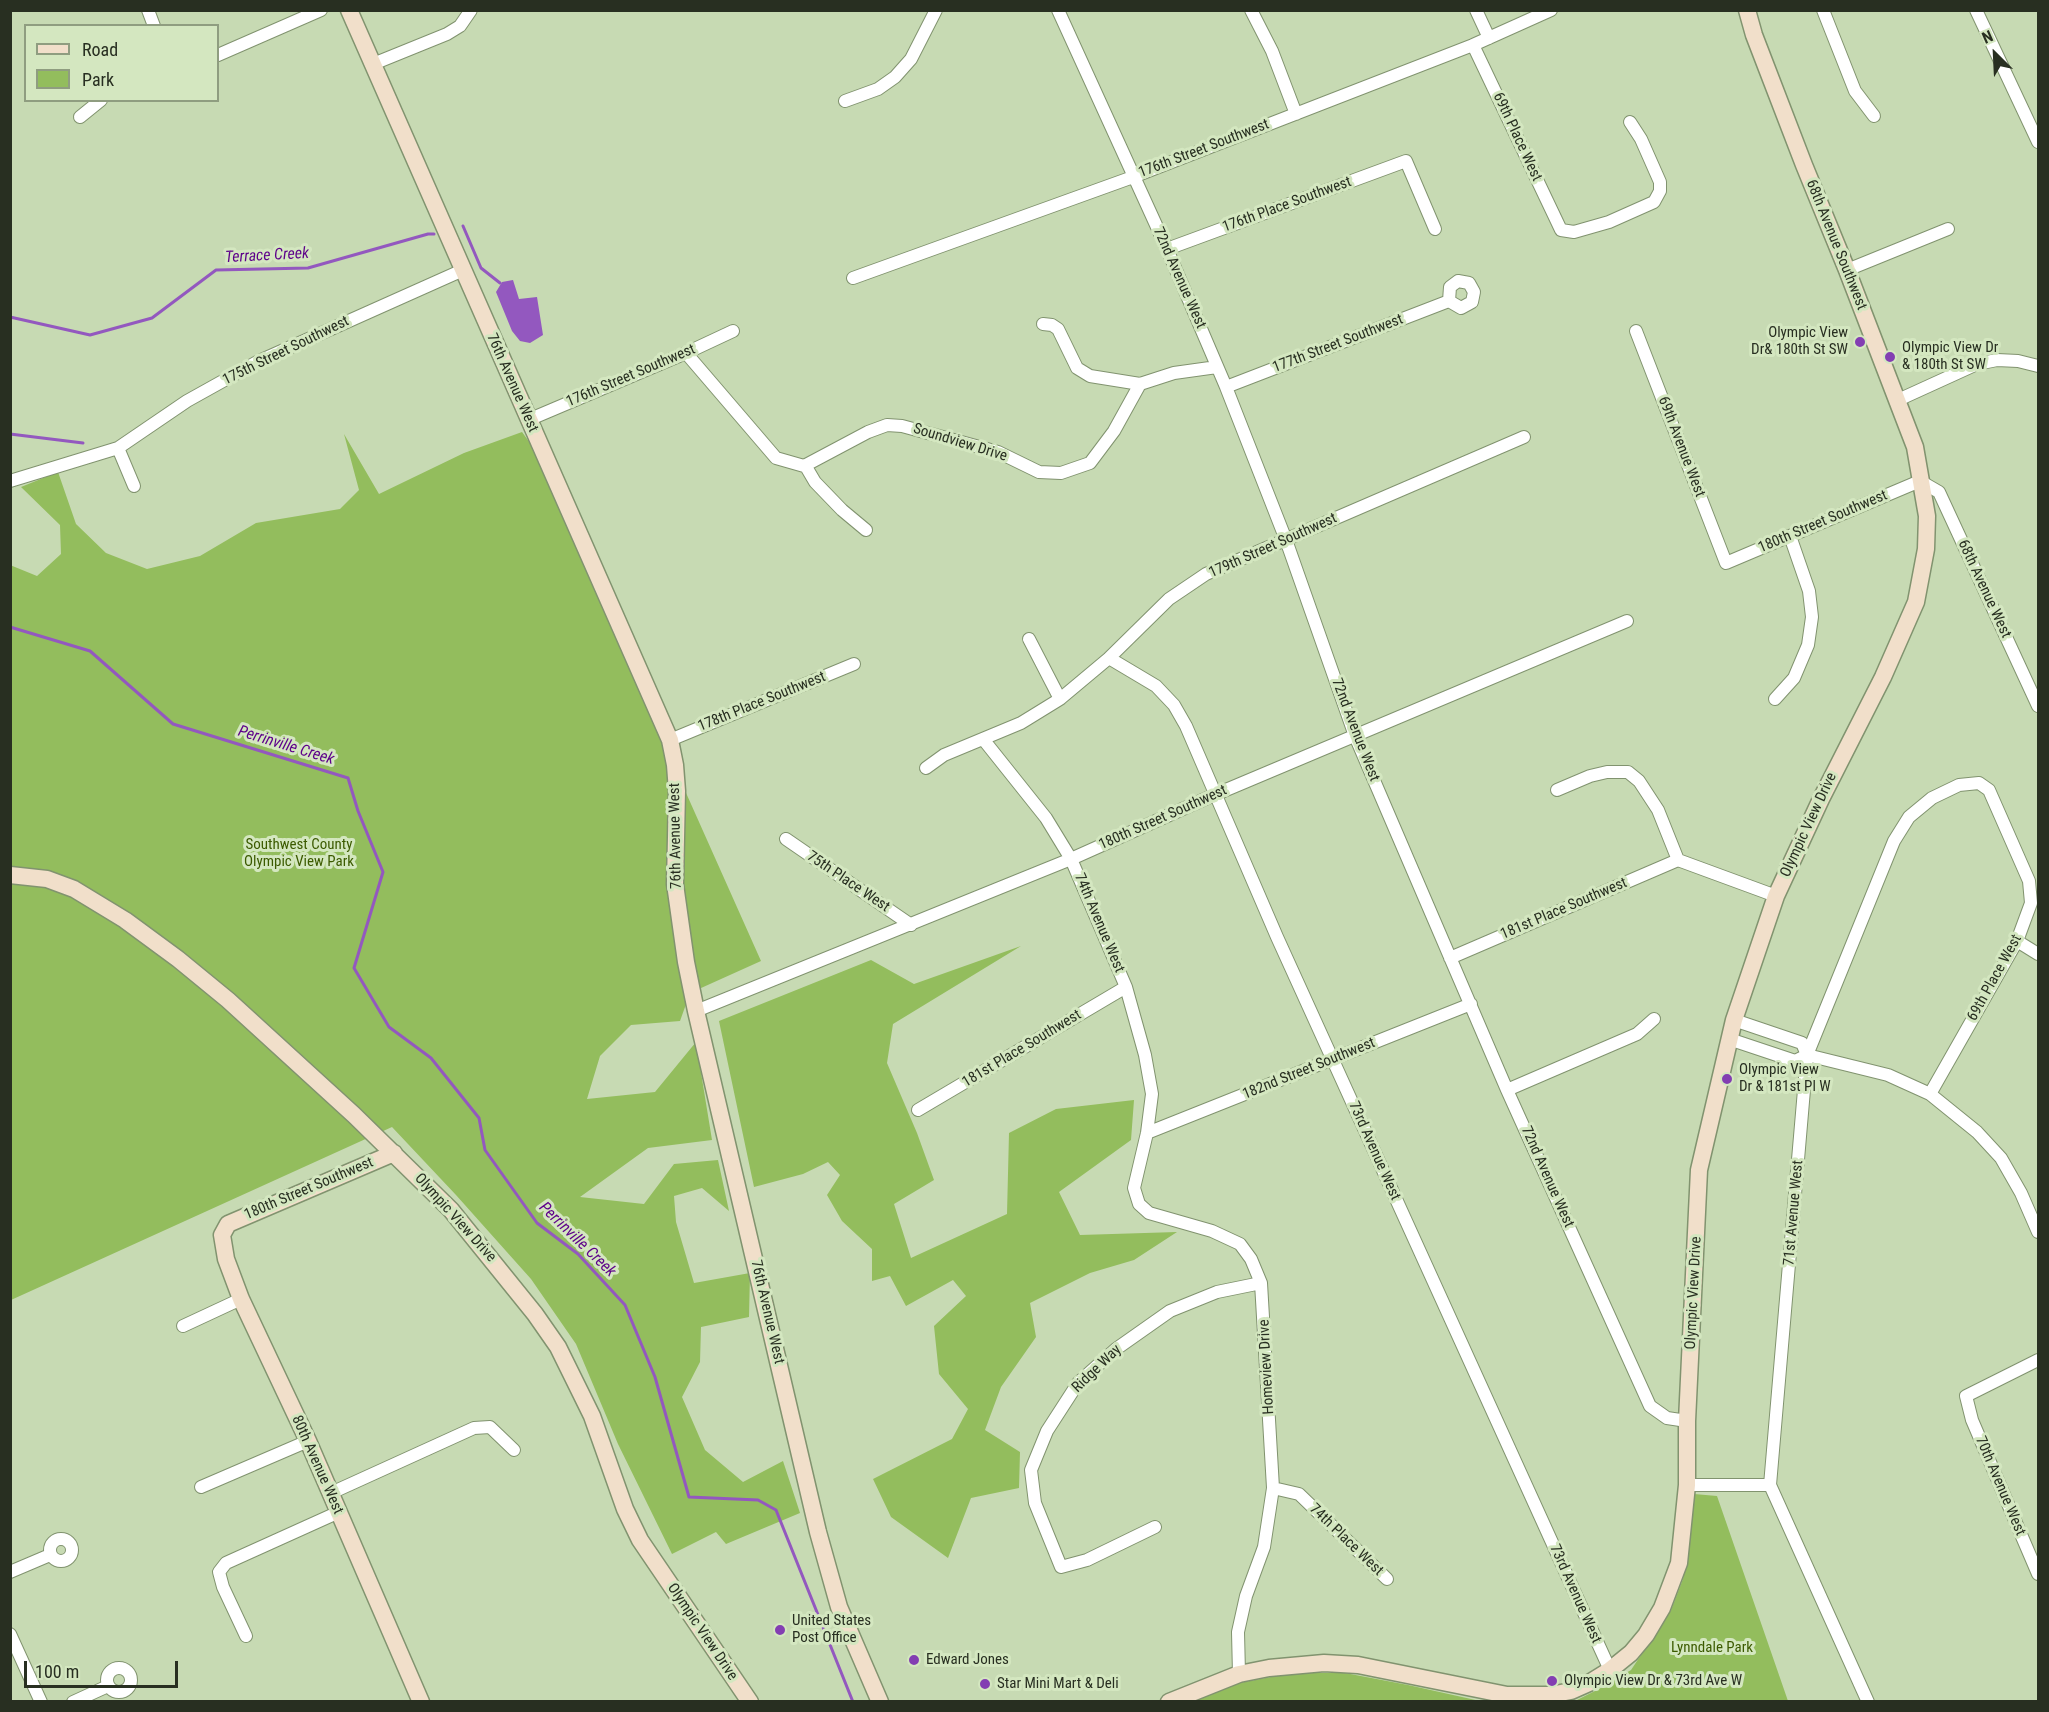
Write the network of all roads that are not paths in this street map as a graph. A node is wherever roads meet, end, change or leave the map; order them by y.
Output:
1 (321, 10) edge
2 (349, 10) edge
3 (471, 10) edge
4 (936, 10) edge
5 (1058, 10) edge
6 (1251, 10) edge
7 (1476, 10) edge
8 (1551, 10) edge
9 (1747, 10) edge
10 (1823, 10) edge
11 (1976, 10) edge
12 (1488, 38) junction
13 (1473, 45) junction
14 (219, 55) edge
15 (373, 64) junction
16 (845, 101) dead end
17 (99, 102) edge
18 (1296, 114) junction
19 (1874, 116) dead end
20 (80, 117) dead end
21 (1630, 122) dead end
22 (2038, 142) edge
23 (1133, 177) junction
24 (1435, 229) dead end
25 (1948, 230) dead end
26 (1167, 249) junction
27 (463, 270) junction
28 (1847, 270) junction
29 (853, 278) dead end
30 (1449, 301) dead end
31 (1043, 324) dead end
32 (733, 331) dead end
33 (1636, 331) dead end
34 (686, 353) junction
35 (2038, 366) edge
36 (1217, 367) junction
37 (1140, 384) junction
38 (1226, 387) junction
39 (1898, 400) junction
40 (528, 420) junction
41 (1524, 437) dead end
42 (118, 448) junction
43 (805, 465) junction
44 (10, 481) edge
45 (1920, 481) junction
46 (134, 486) dead end
47 (866, 530) dead end
48 (1790, 536) junction
49 (1286, 540) junction
50 (1726, 562) joint
51 (1627, 621) dead end
52 (1029, 639) dead end
53 (1109, 658) junction
54 (854, 664) dead end
55 (1060, 699) junction
56 (1775, 699) dead end
57 (2038, 706) edge
58 (1355, 736) junction
59 (983, 739) junction
60 (670, 740) junction
61 (926, 768) dead end
62 (1557, 790) dead end
63 (1989, 790) joint
64 (1214, 795) junction
65 (786, 839) dead end
66 (1071, 859) junction
67 (1678, 860) junction
68 (10, 875) edge
69 (1776, 896) junction
70 (911, 925) junction
71 (2017, 941) junction
72 (2038, 954) edge
73 (1450, 958) junction
74 (1126, 987) junction
75 (1471, 1004) junction
76 (696, 1011) junction
77 (1654, 1019) dead end
78 (1734, 1020) junction
79 (1729, 1039) junction
80 (1807, 1055) junction
81 (1333, 1060) junction
82 (1507, 1090) junction
83 (1930, 1094) junction
84 (918, 1110) dead end
85 (1148, 1133) junction
86 (394, 1153) junction
87 (226, 1227) joint
88 (2038, 1232) edge
89 (1261, 1283) junction
90 (241, 1299) junction
91 (183, 1326) dead end
92 (2038, 1360) edge
93 (1687, 1421) junction
94 (308, 1441) junction
95 (514, 1450) dead end
96 (1687, 1485) junction
97 (1770, 1485) junction
98 (201, 1487) dead end
99 (1273, 1488) junction
100 (331, 1493) junction
101 (339, 1512) junction
102 (1155, 1527) dead end
103 (50, 1555) dead end
104 (10, 1572) edge
105 (2038, 1574) edge
106 (1387, 1579) dead end
107 (10, 1634) edge
108 (246, 1636) dead end
109 (1610, 1670) junction
110 (1239, 1674) junction
111 (108, 1686) dead end
112 (41, 1701) edge
113 (73, 1701) edge
114 (421, 1701) edge
115 (750, 1701) edge
116 (880, 1701) edge
117 (1169, 1701) edge
118 (1868, 1701) edge

1 - 14 street
2 - 15 main road, 76th Avenue West
3 - 15 street
4 - 16 street
5 - 23 street, 72nd Avenue West
6 - 18 street
7 - 12 street
8 - 12 street, 176th Street Southwest
9 - 28 main road, 68th Avenue Southwest
10 - 19 street
11 - 22 street
12 - 13 street, 176th Street Southwest
13 - 18 street, 176th Street Southwest
13 - 21 street, 69th Place West
15 - 27 main road, 76th Avenue West
17 - 20 street
18 - 23 street, 176th Street Southwest
23 - 26 street, 72nd Avenue West
23 - 29 street, 176th Street Southwest
24 - 26 street, 176th Place Southwest
25 - 28 street
26 - 36 street, 72nd Avenue West
27 - 40 main road, 76th Avenue West
27 - 42 street, 175th Street Southwest
28 - 39 main road, 68th Avenue Southwest
30 - 38 street, 177th Street Southwest
31 - 37 street
32 - 34 street, 176th Street Southwest
33 - 50 street, 69th Avenue West
34 - 40 street, 176th Street Southwest
34 - 43 street
35 - 39 street
36 - 37 street
36 - 38 street, 72nd Avenue West
37 - 43 street, Soundview Drive
38 - 49 street, 72nd Avenue West
39 - 45 main road, 68th Avenue Southwest
40 - 60 main road, 76th Avenue West
41 - 49 street, 179th Street Southwest
42 - 44 street, 175th Street Southwest
42 - 46 street
43 - 47 street
45 - 48 street, 180th Street Southwest
45 - 57 street, 68th Avenue West
45 - 69 main road, Olympic View Drive
48 - 50 street, 180th Street Southwest
48 - 56 street
49 - 53 street, 179th Street Southwest
49 - 58 street, 72nd Avenue West
51 - 58 street, 180th Street Southwest
52 - 55 street
53 - 55 street, 179th Street Southwest
53 - 64 street, 73rd Avenue West
54 - 60 street, 178th Place Southwest
55 - 59 street, 179th Street Southwest
58 - 64 street, 180th Street Southwest
58 - 73 street, 72nd Avenue West
59 - 61 street, 179th Street Southwest
59 - 66 street, 74th Avenue West
60 - 76 main road, 76th Avenue West
62 - 67 street
63 - 71 street, 69th Place West
63 - 80 street, 71st Avenue West
64 - 66 street, 180th Street Southwest
64 - 81 street, 73rd Avenue West
65 - 70 street, 75th Place West
66 - 70 street, 180th Street Southwest
66 - 74 street, 74th Avenue West
67 - 69 street
67 - 73 street, 181st Place Southwest
68 - 86 main road, Olympic View Drive
69 - 78 main road, Olympic View Drive
70 - 76 street, 180th Street Southwest
71 - 72 street
71 - 83 street, 69th Place West
73 - 75 street, 72nd Avenue West
74 - 84 street, 181st Place Southwest
74 - 85 street, 74th Avenue West
75 - 81 street, 182nd Street Southwest
75 - 82 street, 72nd Avenue West
76 - 116 main road, 76th Avenue West
77 - 82 street
78 - 79 main road, Olympic View Drive
78 - 80 street
79 - 80 street
79 - 93 main road, Olympic View Drive
80 - 83 street
80 - 97 street, 71st Avenue West
81 - 85 street, 182nd Street Southwest
81 - 109 street, 73rd Avenue West
82 - 93 street, 72nd Avenue West
83 - 88 street
85 - 89 street, Homeview Drive
86 - 87 main road, 180th Street Southwest
86 - 115 main road, Olympic View Drive
87 - 90 main road, 80th Avenue West
89 - 99 street, Homeview Drive
89 - 102 street, Ridge Way
90 - 91 street
90 - 94 main road, 80th Avenue West
92 - 105 street, 70th Avenue West
93 - 96 main road, Olympic View Drive
94 - 98 street
94 - 100 main road, 80th Avenue West
95 - 100 street
96 - 97 street
96 - 109 main road, Olympic View Drive
97 - 118 street, 71st Avenue West
99 - 106 street, 74th Place West
99 - 110 street, Homeview Drive
100 - 101 main road, 80th Avenue West
101 - 108 street
101 - 114 main road, 80th Avenue West
103 - 104 street
107 - 112 street
109 - 110 main road, Olympic View Drive
110 - 117 main road, Olympic View Drive
111 - 113 street

